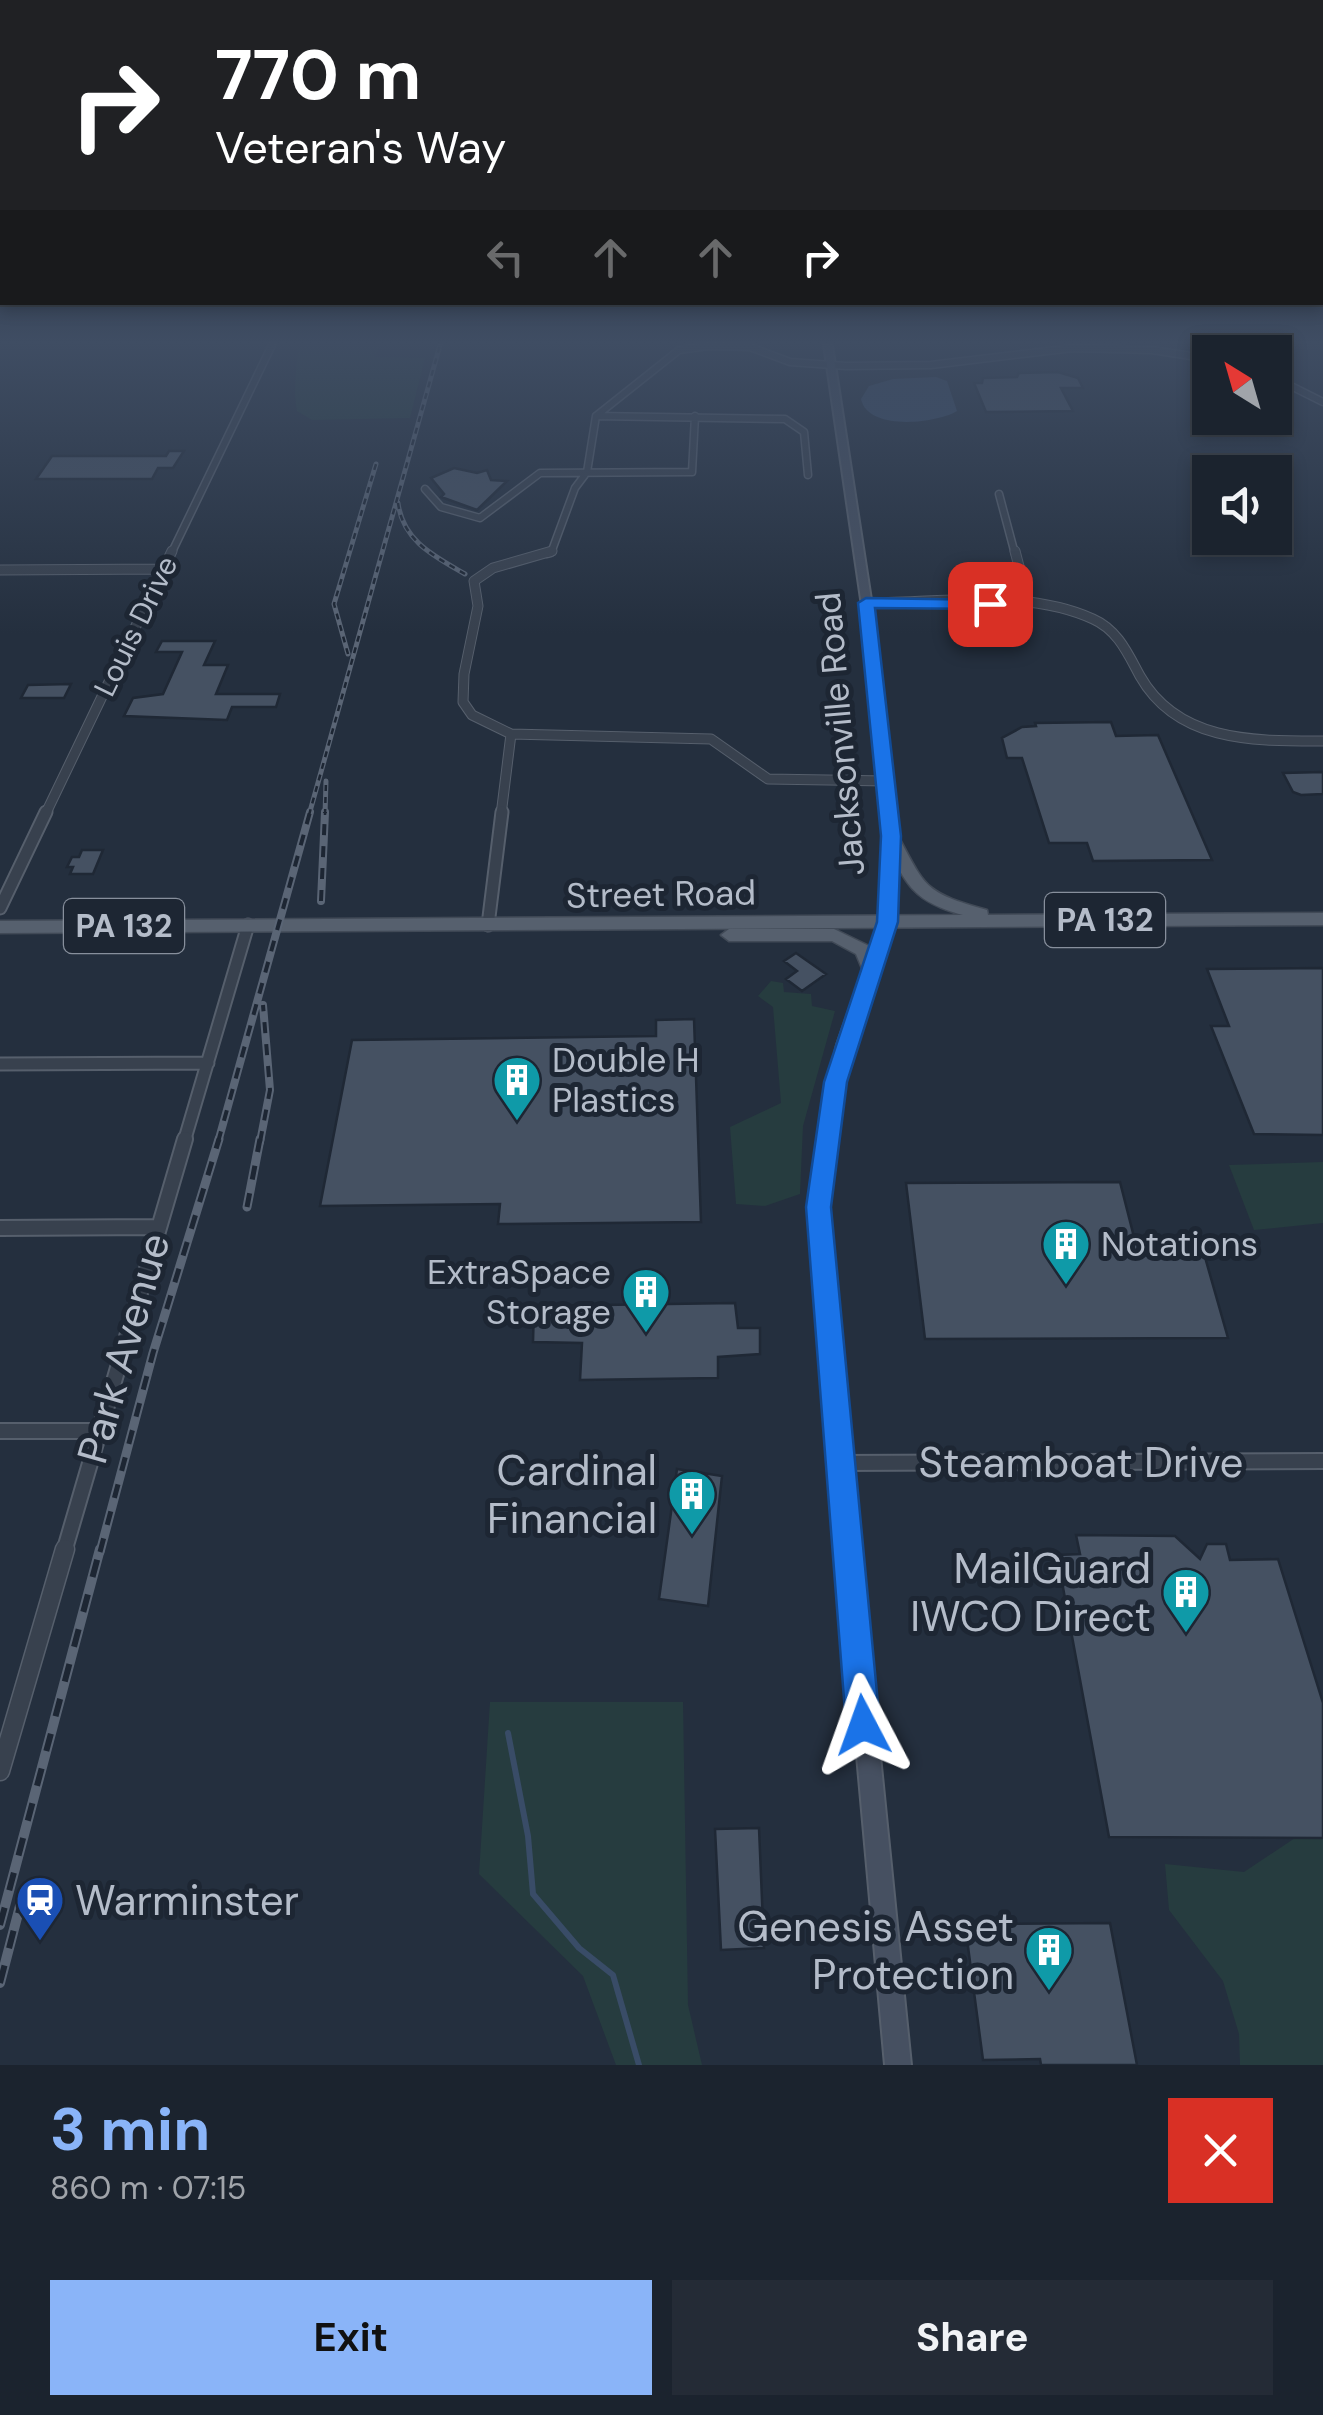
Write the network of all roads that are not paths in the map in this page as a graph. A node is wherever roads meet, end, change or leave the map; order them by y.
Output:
1 (226, 441) edge
2 (591, 441) edge
3 (694, 441) edge
4 (805, 441) edge
5 (842, 441) edge
6 (586, 472) junction
7 (808, 476) dead end
8 (425, 490) dead end
9 (1000, 494) dead end
10 (164, 569) junction
11 (0, 570) edge
12 (866, 603) junction
13 (1029, 605) junction
14 (510, 734) junction
15 (1323, 741) edge
16 (887, 781) junction
17 (891, 836) junction
18 (0, 908) edge
19 (1323, 919) edge
20 (1011, 921) junction
21 (887, 922) junction
22 (660, 924) junction
23 (248, 925) junction
24 (488, 925) junction
25 (0, 927) edge
26 (872, 974) junction
27 (208, 1063) junction
28 (0, 1064) edge
29 (158, 1227) junction
30 (0, 1228) edge
31 (0, 1431) edge
32 (99, 1431) junction
33 (1323, 1461) edge
34 (840, 1464) junction
35 (0, 1771) edge
36 (898, 2065) edge

1 - 10 street, Louis Drive
2 - 6 street
3 - 6 street
4 - 7 street
5 - 12 main road, Jacksonville Road
6 - 8 street
6 - 14 street
9 - 13 street
10 - 11 street
10 - 18 street, Louis Drive
12 - 13 street
12 - 16 main road, Jacksonville Road
13 - 15 street
14 - 16 street
14 - 24 street
16 - 17 main road, Jacksonville Road
17 - 20 main road
17 - 21 main road, Jacksonville Road
19 - 20 main road, Street Road / PA 132
20 - 21 main road, Street Road / PA 132
21 - 22 main road, Street Road / PA 132
21 - 26 main road, Jacksonville Road
22 - 24 main road, Street Road / PA 132
22 - 26 main road
23 - 24 main road, Street Road / PA 132
23 - 25 main road, Street Road / PA 132
23 - 27 street, Park Avenue
26 - 34 main road, Jacksonville Road
27 - 28 street
27 - 29 street, Park Avenue
29 - 30 street
29 - 32 street, Park Avenue
31 - 32 street
32 - 35 street, Park Avenue
33 - 34 street, Steamboat Drive
34 - 36 main road, Jacksonville Road

